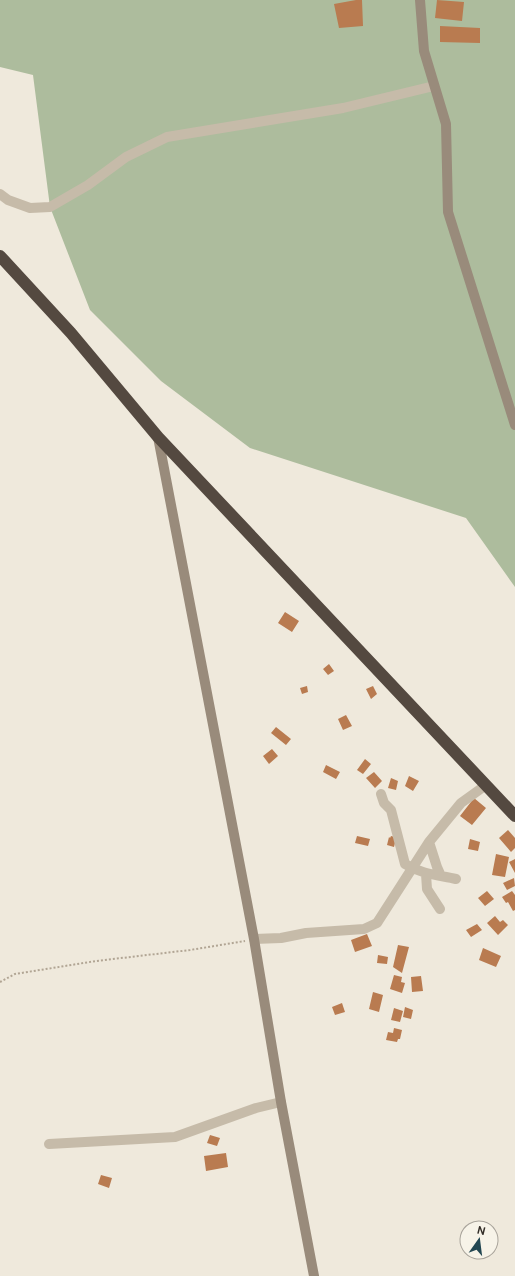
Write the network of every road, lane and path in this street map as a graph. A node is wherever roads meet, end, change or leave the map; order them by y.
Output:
1 (420, 0) edge
2 (434, 86) junction
3 (0, 194) edge
4 (0, 256) edge
5 (515, 425) edge
6 (158, 437) junction
7 (486, 785) junction
8 (380, 794) dead end
9 (515, 816) edge
10 (429, 842) junction
11 (413, 869) junction
12 (426, 874) junction
13 (442, 876) junction
14 (456, 879) dead end
15 (440, 909) dead end
16 (254, 939) junction
17 (0, 982) edge
18 (282, 1102) junction
19 (49, 1144) dead end
20 (314, 1276) edge

1 - 2 street
2 - 3 street
2 - 5 street
4 - 6 highway
6 - 7 highway
6 - 16 street
7 - 9 highway
7 - 10 street
8 - 11 street
10 - 11 street
10 - 13 street
11 - 12 street
11 - 16 street
12 - 13 street
12 - 15 street
13 - 14 street
16 - 17 path
16 - 18 street
18 - 19 street
18 - 20 street

